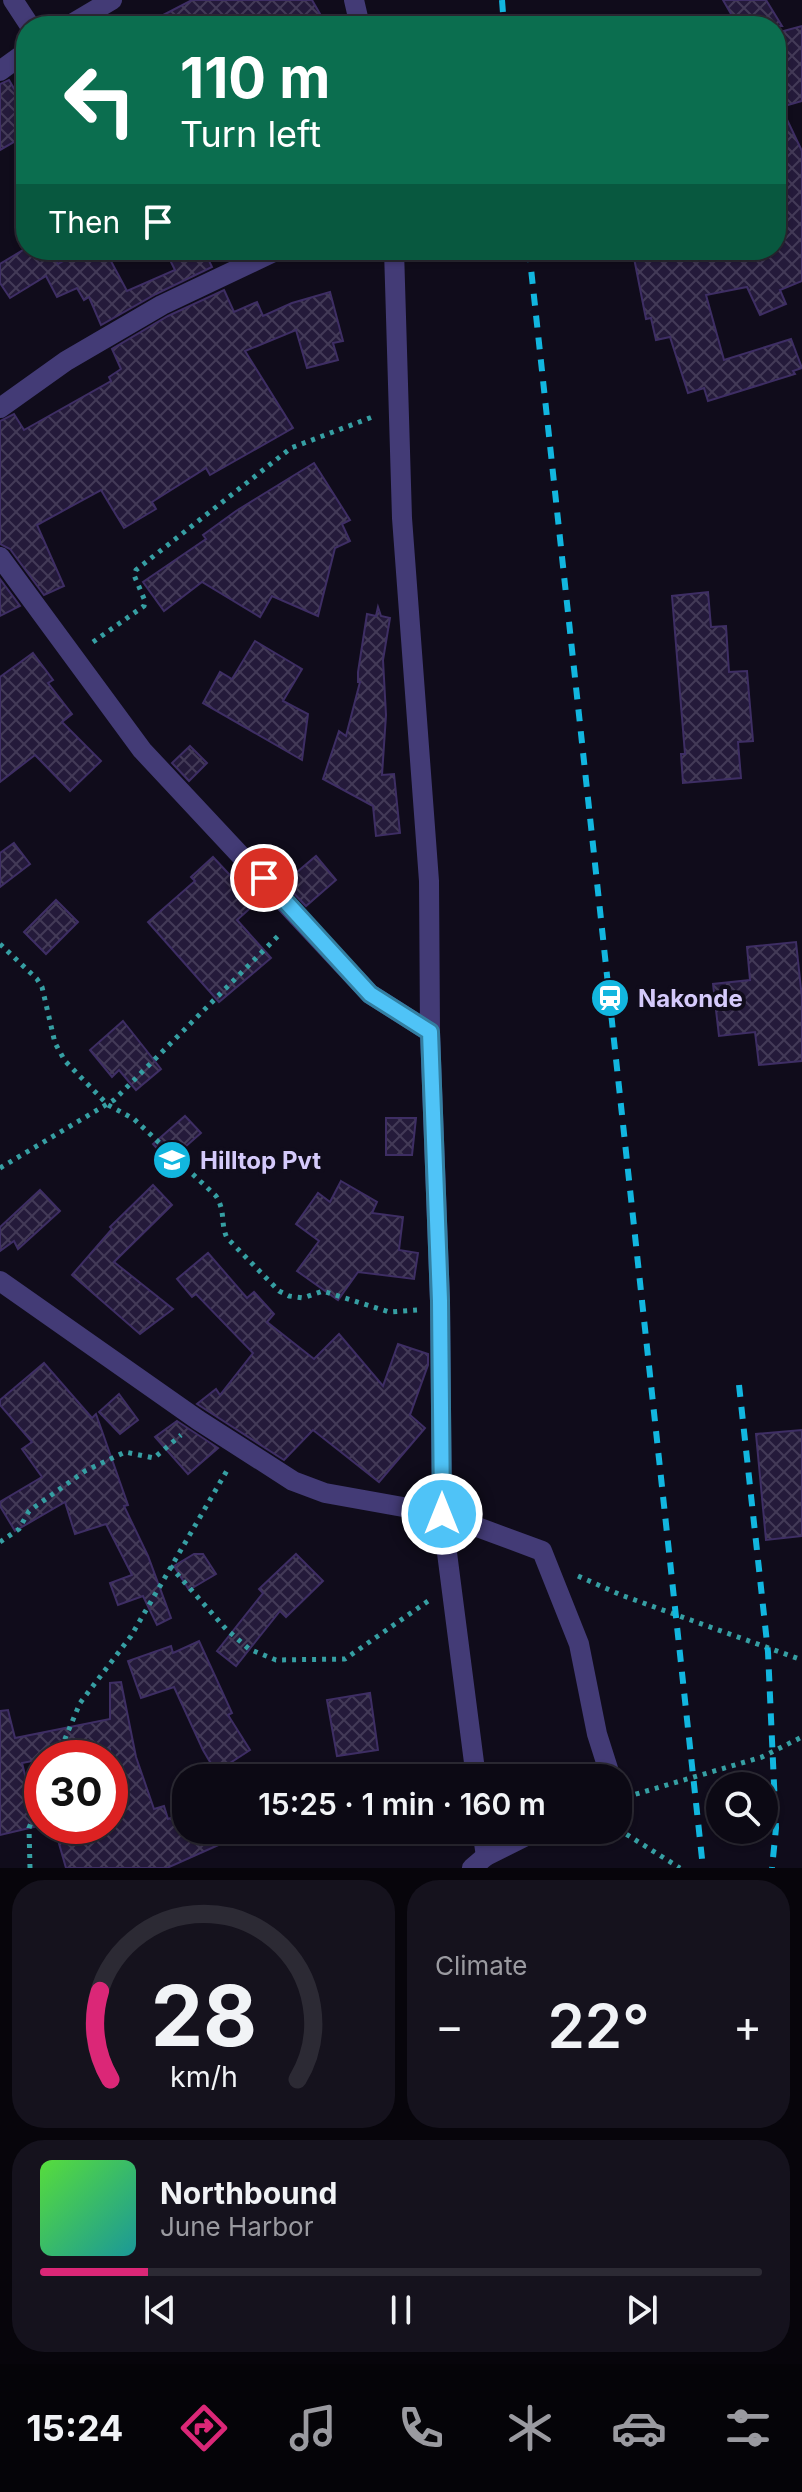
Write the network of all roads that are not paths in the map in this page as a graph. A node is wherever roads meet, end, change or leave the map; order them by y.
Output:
1 (112, 0) edge
2 (85, 16) edge
3 (257, 260) edge
4 (394, 260) edge
5 (0, 408) edge
6 (0, 557) edge
7 (430, 1032) junction
8 (0, 1281) edge
9 (442, 1514) junction
10 (474, 1764) edge
11 (607, 1764) edge
12 (512, 1844) edge
13 (479, 1862) edge

1 - 2 street
3 - 5 street
4 - 7 street
6 - 7 street
7 - 9 street
8 - 9 street
9 - 10 street
9 - 11 street
12 - 13 street

